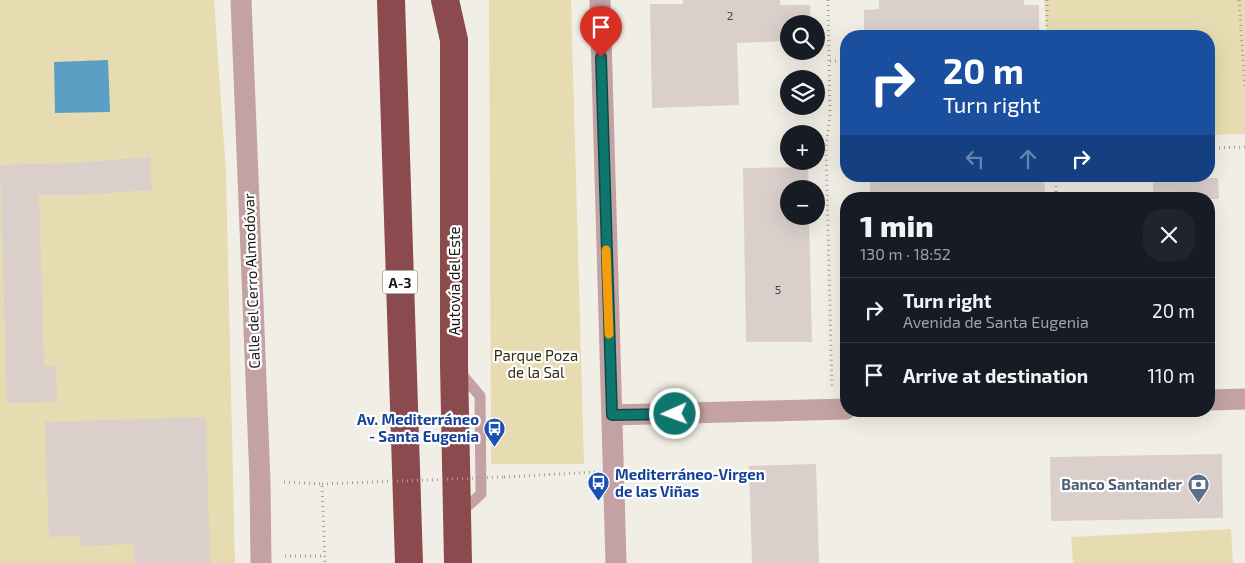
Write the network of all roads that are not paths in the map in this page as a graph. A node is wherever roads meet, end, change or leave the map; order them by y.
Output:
1 (241, 0) edge
2 (391, 0) edge
3 (445, 0) edge
4 (457, 0) edge
5 (600, 0) edge
6 (454, 40) junction
7 (1245, 399) edge
8 (1215, 400) edge
9 (839, 401) edge
10 (612, 415) junction
11 (261, 563) edge
12 (409, 563) edge
13 (458, 563) edge
14 (616, 563) edge

1 - 11 street, Calle del Cerro Almodóvar
2 - 12 highway, A-3
3 - 6 highway, Autovía del Este
4 - 6 highway
5 - 10 street
6 - 13 highway, Autovía del Este
7 - 8 street
9 - 10 street
10 - 14 street

